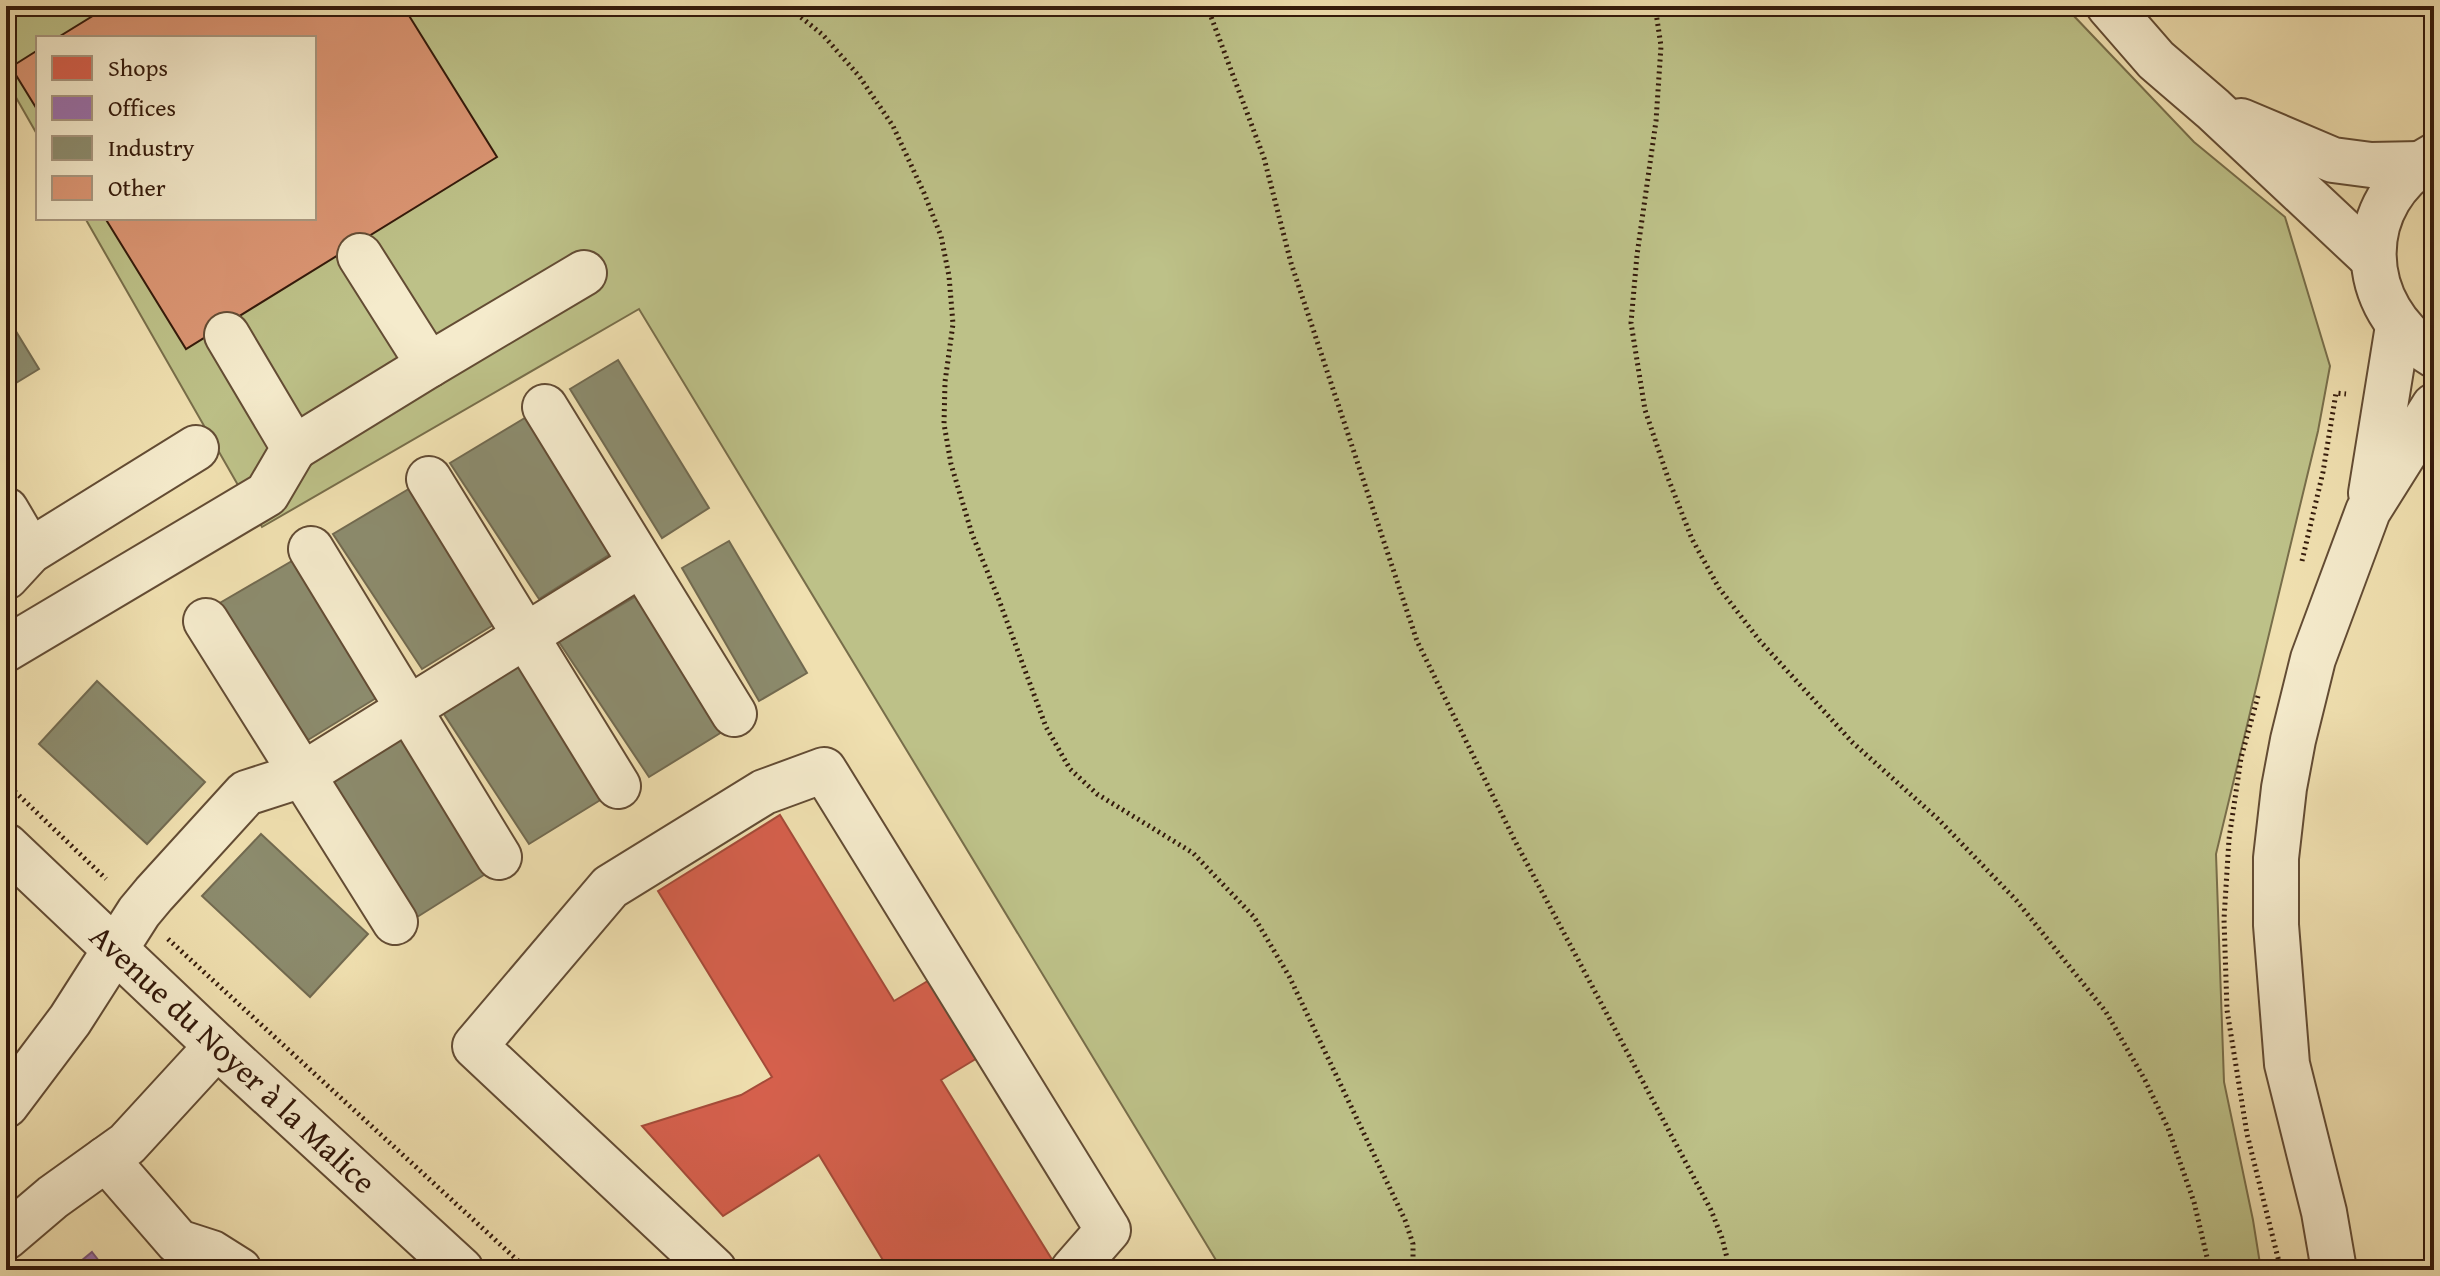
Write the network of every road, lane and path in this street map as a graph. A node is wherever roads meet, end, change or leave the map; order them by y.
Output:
1 (787, 6) edge
2 (1207, 6) edge
3 (1655, 6) edge
4 (2109, 6) edge
5 (2213, 109) junction
6 (2427, 160) edge
7 (360, 256) dead end
8 (2373, 259) junction
9 (584, 273) dead end
10 (2398, 326) junction
11 (227, 335) dead end
12 (2434, 355) edge
13 (429, 365) junction
14 (2434, 406) edge
15 (545, 407) dead end
16 (196, 448) dead end
17 (294, 448) junction
18 (429, 479) dead end
19 (6, 510) edge
20 (2368, 511) junction
21 (311, 549) dead end
22 (18, 564) edge
23 (641, 564) junction
24 (206, 621) dead end
25 (526, 636) junction
26 (6, 649) edge
27 (408, 709) junction
28 (734, 714) dead end
29 (302, 775) junction
30 (6, 783) edge
31 (618, 786) dead end
32 (6, 846) edge
33 (499, 857) dead end
34 (139, 912) junction
35 (395, 922) dead end
36 (116, 951) junction
37 (217, 1046) junction
38 (6, 1105) edge
39 (106, 1159) junction
40 (6, 1237) edge
41 (1728, 1269) edge
42 (239, 1270) edge
43 (461, 1270) edge
44 (528, 1270) edge
45 (714, 1270) edge
46 (1073, 1270) edge
47 (1413, 1270) edge
48 (2210, 1270) edge
49 (2334, 1270) edge

1 - 47 path
2 - 41 path
3 - 48 path
4 - 5 street
5 - 6 street
5 - 8 street
6 - 8 street
7 - 13 street
8 - 10 street
9 - 13 street
10 - 12 street
10 - 20 street
11 - 17 street
13 - 17 street
14 - 20 street
15 - 23 street
16 - 22 street
17 - 26 street
18 - 25 street
19 - 22 street
20 - 49 street
21 - 27 street
23 - 25 street
23 - 28 street
24 - 29 street
25 - 27 street
25 - 31 street
27 - 29 street
27 - 33 street
29 - 34 street
29 - 35 street
30 - 34 path
32 - 36 street, Avenue du Noyer à la Malice
34 - 36 street
34 - 44 path
36 - 37 street, Avenue du Noyer à la Malice
36 - 38 street
37 - 39 street
37 - 43 street, Avenue du Noyer à la Malice
39 - 40 street
39 - 42 street
45 - 46 street

